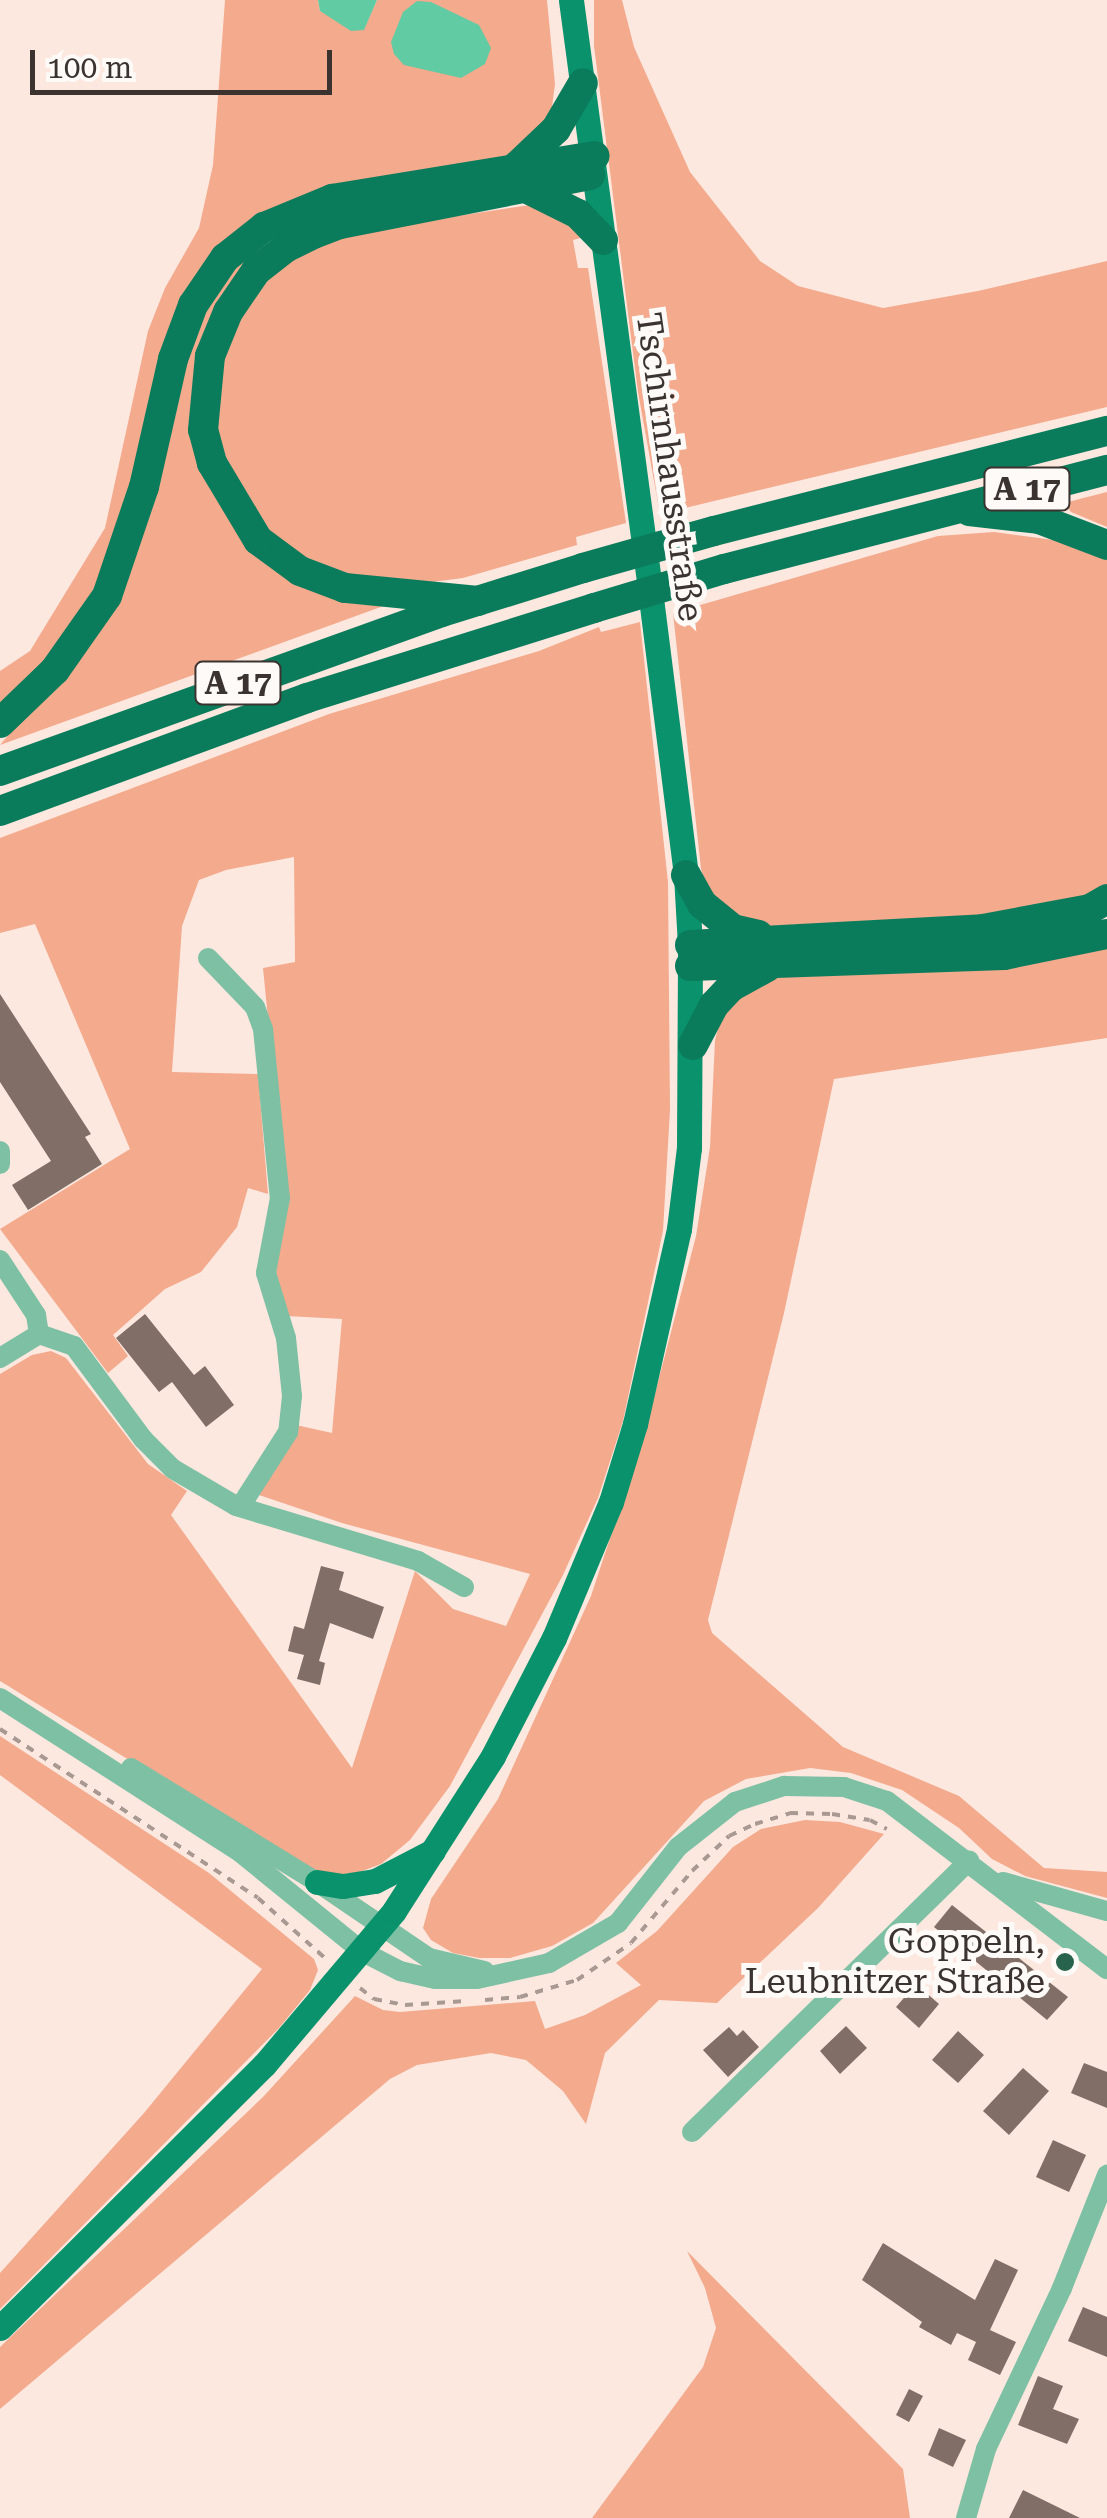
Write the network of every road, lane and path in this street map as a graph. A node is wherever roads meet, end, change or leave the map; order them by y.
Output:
1 (571, 0) edge
2 (583, 83) junction
3 (595, 165) junction
4 (523, 179) junction
5 (603, 240) junction
6 (1107, 431) edge
7 (1107, 470) edge
8 (946, 508) junction
9 (1107, 544) edge
10 (478, 600) junction
11 (0, 723) edge
12 (0, 771) edge
13 (0, 811) edge
14 (686, 875) junction
15 (1107, 899) edge
16 (1107, 934) edge
17 (776, 950) junction
18 (690, 955) junction
19 (208, 958) dead end
20 (693, 1045) junction
21 (0, 1151) edge
22 (0, 1164) edge
23 (0, 1260) edge
24 (39, 1334) junction
25 (0, 1358) edge
26 (240, 1508) junction
27 (464, 1587) dead end
28 (0, 1698) edge
29 (0, 1729) edge
30 (51, 1732) junction
31 (896, 1833) dead end
32 (432, 1850) junction
33 (969, 1861) junction
34 (995, 1879) junction
35 (317, 1882) junction
36 (1107, 1911) edge
37 (382, 1926) junction
38 (362, 1952) junction
39 (1107, 1968) edge
40 (512, 1972) junction
41 (344, 1974) junction
42 (692, 2132) dead end
43 (1107, 2175) edge
44 (1100, 2216) edge
45 (0, 2328) edge
46 (966, 2518) edge

1 - 2 main road, Tschirnhausstraße
2 - 3 main road, Tschirnhausstraße
2 - 4 highway
3 - 4 highway
3 - 5 main road, Tschirnhausstraße
4 - 5 highway
4 - 10 highway
4 - 11 highway
5 - 14 main road, Tschirnhausstraße
6 - 10 highway, A 17, bridge
7 - 8 highway, A 17
8 - 9 highway
8 - 13 highway, A 17, bridge
10 - 12 highway, A 17
14 - 17 highway
14 - 18 main road, Tschirnhausstraße
15 - 17 highway
16 - 17 highway
17 - 18 highway
17 - 20 highway
18 - 20 main road, Tschirnhausstraße
19 - 26 street
20 - 32 main road, Tschirnhausstraße
21 - 22 street
23 - 24 street
24 - 25 street
24 - 26 street
26 - 27 street
28 - 30 street
29 - 41 path
30 - 35 street
30 - 38 street
31 - 41 path
32 - 35 main road
32 - 37 main road, Tschirnhausstraße
33 - 34 street
33 - 40 street
33 - 42 street
34 - 36 street
34 - 39 street
35 - 37 street
37 - 38 main road, Tschirnhausstraße
37 - 40 street
38 - 40 street
38 - 41 main road, Tschirnhausstraße
41 - 45 main road, Tschirnhausstraße
43 - 44 street
44 - 46 street

